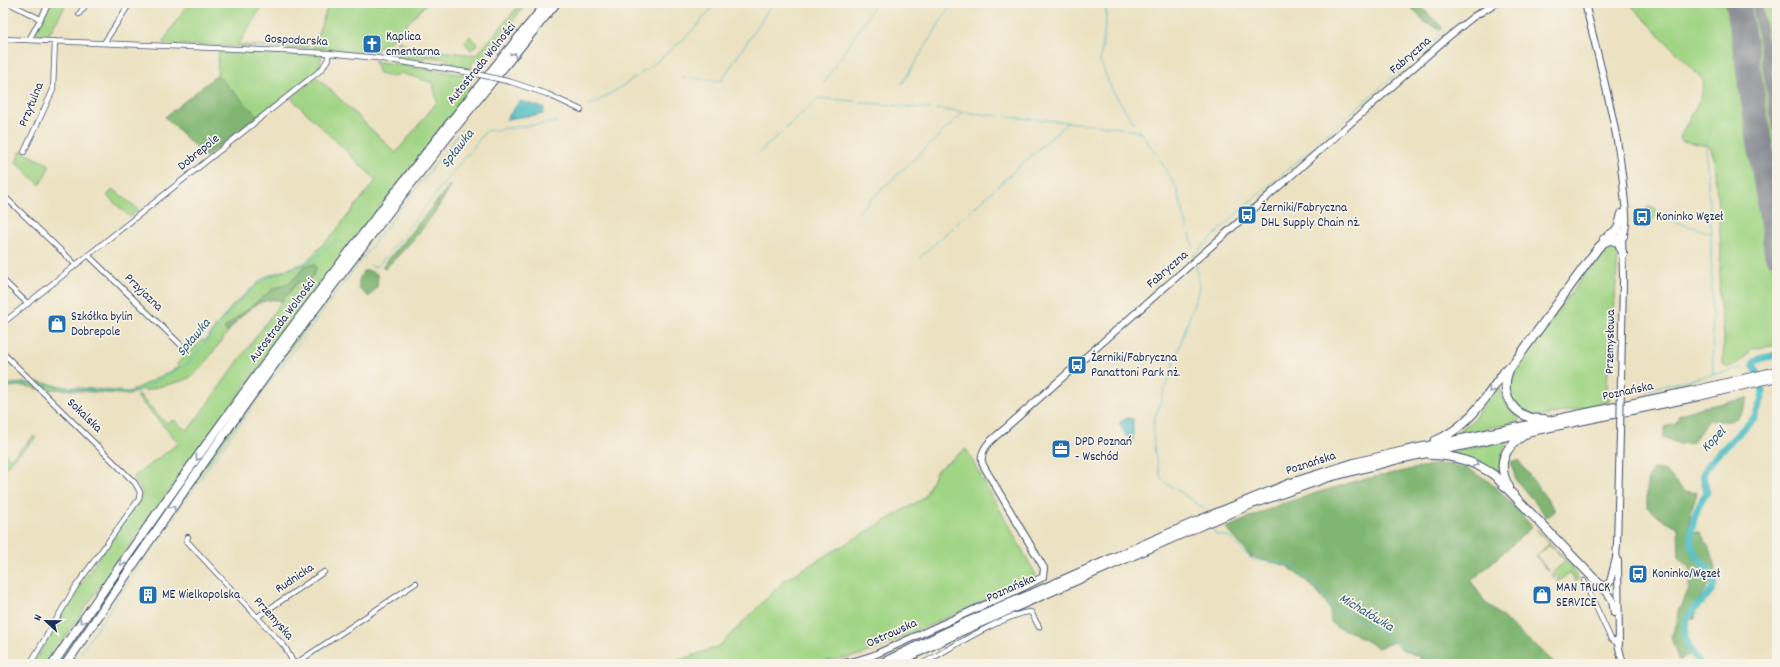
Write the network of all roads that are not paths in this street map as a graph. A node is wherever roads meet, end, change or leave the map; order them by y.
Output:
1 (9, 3) edge
2 (49, 3) edge
3 (87, 3) edge
4 (547, 3) edge
5 (556, 3) edge
6 (1496, 3) edge
7 (1585, 3) edge
8 (128, 4) edge
9 (79, 14) dead end
10 (40, 19) junction
11 (3, 39) edge
12 (29, 40) junction
13 (55, 41) junction
14 (104, 43) junction
15 (328, 53) junction
16 (580, 110) dead end
17 (24, 152) dead end
18 (3, 195) edge
19 (1624, 195) junction
20 (1622, 214) junction
21 (1612, 236) junction
22 (1623, 236) junction
23 (88, 255) junction
24 (1623, 255) junction
25 (76, 265) junction
26 (3, 280) edge
27 (28, 304) junction
28 (3, 323) edge
29 (182, 346) dead end
30 (3, 353) edge
31 (1515, 359) junction
32 (1773, 375) edge
33 (1752, 380) junction
34 (1566, 417) junction
35 (1538, 429) junction
36 (1403, 454) junction
37 (1511, 492) junction
38 (188, 537) dead end
39 (1617, 544) junction
40 (324, 572) dead end
41 (1584, 581) dead end
42 (416, 583) dead end
43 (1618, 584) junction
44 (1024, 587) joint
45 (1606, 587) junction
46 (1617, 593) junction
47 (257, 617) junction
48 (1039, 627) dead end
49 (1619, 644) junction
50 (30, 664) edge
51 (53, 664) edge
52 (66, 664) edge
53 (294, 664) edge
54 (839, 664) edge
55 (880, 664) edge
56 (894, 664) edge
57 (922, 664) edge
58 (1623, 664) edge

1 - 10 street
2 - 10 street
3 - 9 street
4 -> 51 highway, Autostrada Wolności
52 -> 5 highway, Autostrada Wolności
6 - 44 street, Fabryczna
7 - 19 street, Przemysłowa
8 - 14 street
10 - 12 street
11 - 12 street, Gospodarska
12 - 13 street, Gospodarska
13 - 14 street, Gospodarska
13 - 17 street, Przytulna
14 - 15 street, Gospodarska
15 - 16 street, Gospodarska, bridge
15 - 23 street, Dobrepole
18 - 25 street
19 - 20 street, Przemysłowa
19 - 22 street, Przemysłowa
20 - 21 highway
20 - 22 street, Przemysłowa
21 - 22 highway
21 - 24 highway
21 - 31 highway
22 - 24 street, Przemysłowa
23 - 25 street, Dobrepole
23 - 29 street, Przyjazna
24 - 39 street, Przemysłowa, bridge
25 - 27 street, Dobrepole
26 - 27 street
27 - 28 street, Dobrepole
30 - 50 street, Sokalska
31 - 34 highway
31 -> 36 highway
32 - 33 highway, Poznańska
33 - 34 highway, Poznańska
33 - 35 highway, Poznańska
34 - 36 highway, Poznańska
35 - 36 highway, Poznańska
35 - 37 highway
36 -> 37 highway
36 - 55 highway, Poznańska
36 - 56 highway, Poznańska
37 - 45 highway
38 - 47 street, Przemyska
39 - 43 street, Przemysłowa
39 - 45 street, Przemysłowa
40 - 47 street, Rudnicka
41 - 49 street
42 - 53 street
43 - 45 street
43 - 46 street, Przemysłowa
44 - 54 street, Ostrowska
45 - 46 street
45 - 49 street
46 - 49 street
47 - 53 street, Przemyska
48 - 57 street
49 - 58 street

